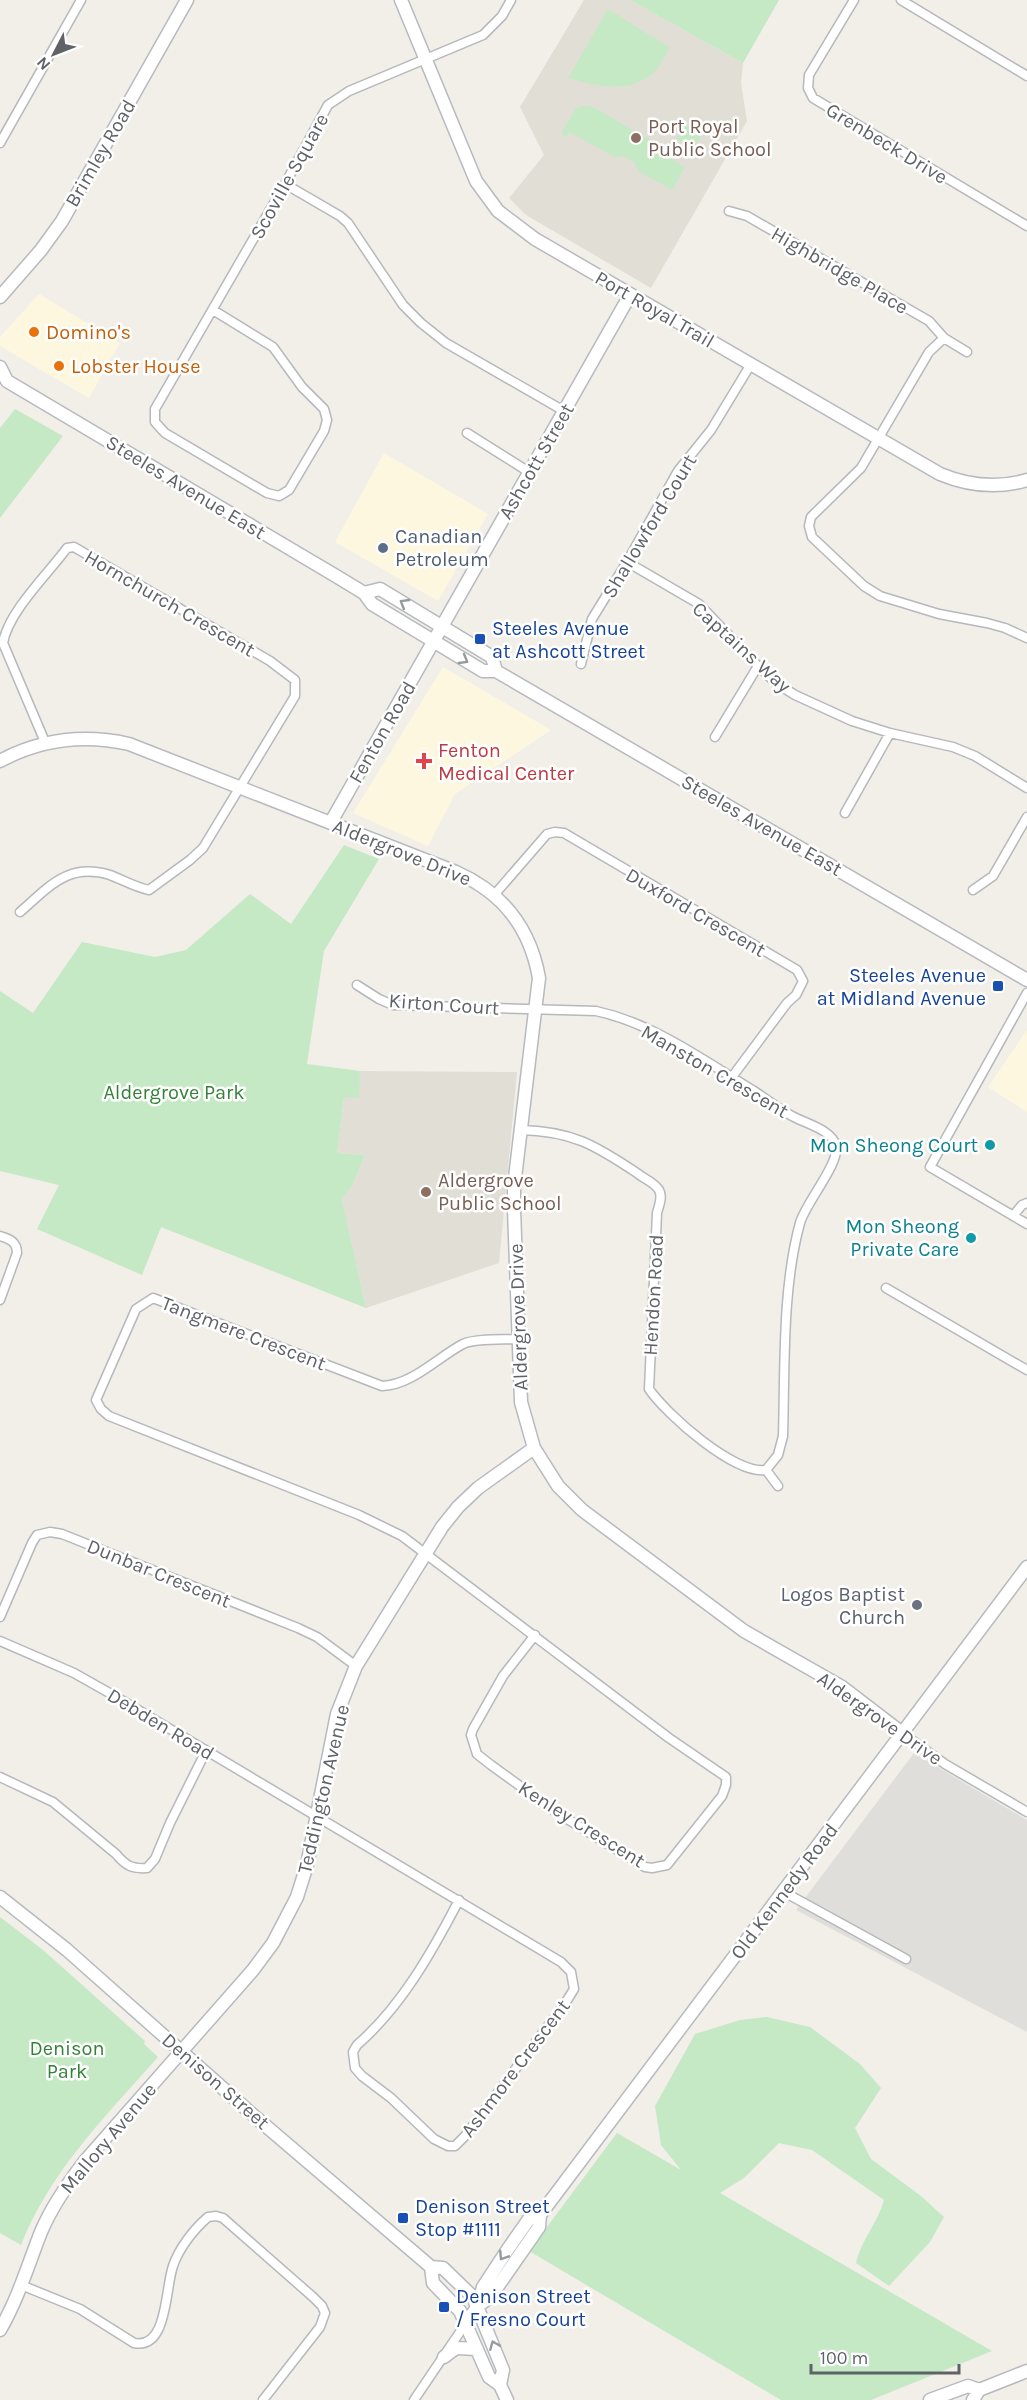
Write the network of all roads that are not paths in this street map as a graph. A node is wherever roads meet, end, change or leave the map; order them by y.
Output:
1 (81, 0) edge
2 (187, 0) edge
3 (401, 0) edge
4 (511, 0) edge
5 (854, 0) edge
6 (901, 0) edge
7 (426, 61) junction
8 (1027, 76) edge
9 (0, 143) edge
10 (285, 184) junction
11 (729, 211) dead end
12 (1027, 226) edge
13 (630, 295) junction
14 (0, 297) edge
15 (213, 310) junction
16 (944, 338) junction
17 (967, 352) dead end
18 (751, 364) junction
19 (0, 367) edge
20 (4, 382) edge
21 (564, 411) junction
22 (467, 433) dead end
23 (878, 438) junction
24 (529, 472) junction
25 (1027, 480) edge
26 (627, 562) junction
27 (364, 593) junction
28 (442, 627) junction
29 (1027, 639) edge
30 (434, 641) junction
31 (581, 664) dead end
32 (758, 666) junction
33 (496, 671) junction
34 (891, 733) junction
35 (715, 737) dead end
36 (45, 742) junction
37 (0, 760) edge
38 (239, 786) junction
39 (1027, 789) edge
40 (845, 813) dead end
41 (1027, 817) edge
42 (331, 822) junction
43 (973, 890) dead end
44 (495, 894) junction
45 (20, 912) dead end
46 (1027, 981) edge
47 (357, 985) dead end
48 (1027, 993) edge
49 (535, 1011) junction
50 (732, 1077) junction
51 (520, 1130) junction
52 (1027, 1203) edge
53 (1013, 1216) junction
54 (1027, 1224) edge
55 (0, 1236) edge
56 (886, 1288) dead end
57 (0, 1300) edge
58 (519, 1339) junction
59 (1027, 1371) edge
60 (534, 1448) junction
61 (766, 1470) junction
62 (778, 1486) dead end
63 (425, 1554) junction
64 (1027, 1568) edge
65 (0, 1617) edge
66 (535, 1635) junction
67 (0, 1641) edge
68 (356, 1666) junction
69 (902, 1733) junction
70 (206, 1751) junction
71 (0, 1777) edge
72 (1027, 1812) edge
73 (316, 1816) junction
74 (784, 1892) junction
75 (0, 1897) edge
76 (459, 1900) junction
77 (906, 1959) dead end
78 (182, 2051) junction
79 (431, 2267) junction
80 (21, 2285) junction
81 (478, 2306) junction
82 (466, 2323) junction
83 (0, 2330) edge
84 (477, 2349) junction
85 (444, 2357) junction
86 (1027, 2371) edge
87 (500, 2385) junction
88 (976, 2395) edge
89 (263, 2400) edge
90 (414, 2400) edge
91 (507, 2400) edge
92 (930, 2400) edge

1 - 9 street
2 - 14 street, Brimley Road
3 - 7 street, Port Royal Trail
4 - 7 street, Scoville Square
5 - 12 street, Grenbeck Drive
6 - 8 street
7 - 10 street, Scoville Square
7 - 13 street, Port Royal Trail
10 - 15 street, Scoville Square
10 - 21 street
11 - 16 street, Highbridge Place
13 - 18 street, Port Royal Trail
13 - 21 street, Ashcott Street
15 - 15 street, Scoville Square
16 - 17 street, Highbridge Place
16 - 23 street
18 - 23 street, Port Royal Trail
18 - 26 street, Shallowford Court
19 - 20 street, Steeles Avenue East
20 - 27 street, Steeles Avenue East
21 - 24 street, Ashcott Street
22 - 24 street
23 - 25 street, Port Royal Trail
23 - 29 street
24 - 28 street, Ashcott Street
26 - 31 street, Shallowford Court
26 - 32 street, Captains Way
28 -> 27 street, Steeles Avenue East
27 - 30 street, Steeles Avenue East
28 - 30 street, Ashcott Street
28 - 33 street, Steeles Avenue East
30 -> 33 street, Steeles Avenue East
30 - 42 street, Fenton Road
32 - 34 street, Captains Way
32 - 35 street
33 - 46 street, Steeles Avenue East
34 - 39 street, Captains Way
34 - 40 street
36 - 37 street, Aldergrove Drive
36 - 38 street, Aldergrove Drive
36 - 38 street, Hornchurch Crescent
38 - 42 street, Aldergrove Drive
38 - 45 street
41 - 43 street
42 - 44 street, Aldergrove Drive
44 - 49 street, Aldergrove Drive
44 - 50 street, Duxford Crescent
47 - 49 street, Kirton Court
48 - 53 street
49 - 50 street, Manston Crescent
49 - 51 street, Aldergrove Drive
50 - 61 street, Manston Crescent
51 - 58 street, Aldergrove Drive
51 - 61 street, Hendon Road
52 - 53 street
53 - 54 street
55 - 57 street
56 - 59 street
58 - 60 street, Aldergrove Drive
58 - 63 street, Tangmere Crescent
60 - 63 street, Teddington Avenue
60 - 69 street, Aldergrove Drive
61 - 62 street
63 - 66 street, Kenley Crescent
63 - 68 street, Teddington Avenue
64 - 69 street, Old Kennedy Road
65 - 68 street, Dunbar Crescent
66 - 66 street, Kenley Crescent
67 - 70 street, Debden Road
68 - 73 street, Teddington Avenue
69 - 72 street, Aldergrove Drive
69 - 74 street, Old Kennedy Road
70 - 71 street
70 - 73 street, Debden Road
73 - 76 street, Ashmore Crescent
73 - 78 street, Teddington Avenue
74 - 77 street
74 - 81 street, Old Kennedy Road
75 - 78 street, Denison Street
76 - 76 street, Ashmore Crescent
78 - 79 street, Denison Street
78 - 80 street, Mallory Avenue
79 - 81 street, Denison Street
79 - 82 street, Denison Street
80 - 83 street, Mallory Avenue
80 - 89 street
81 - 82 street, Old Kennedy Road
87 -> 81 street, Denison Street
82 - 84 street, Denison Street
82 - 85 street
84 - 85 street
84 - 87 street, Denison Street
85 - 90 street
86 - 88 street
87 - 91 street, Denison Street
88 - 92 street

